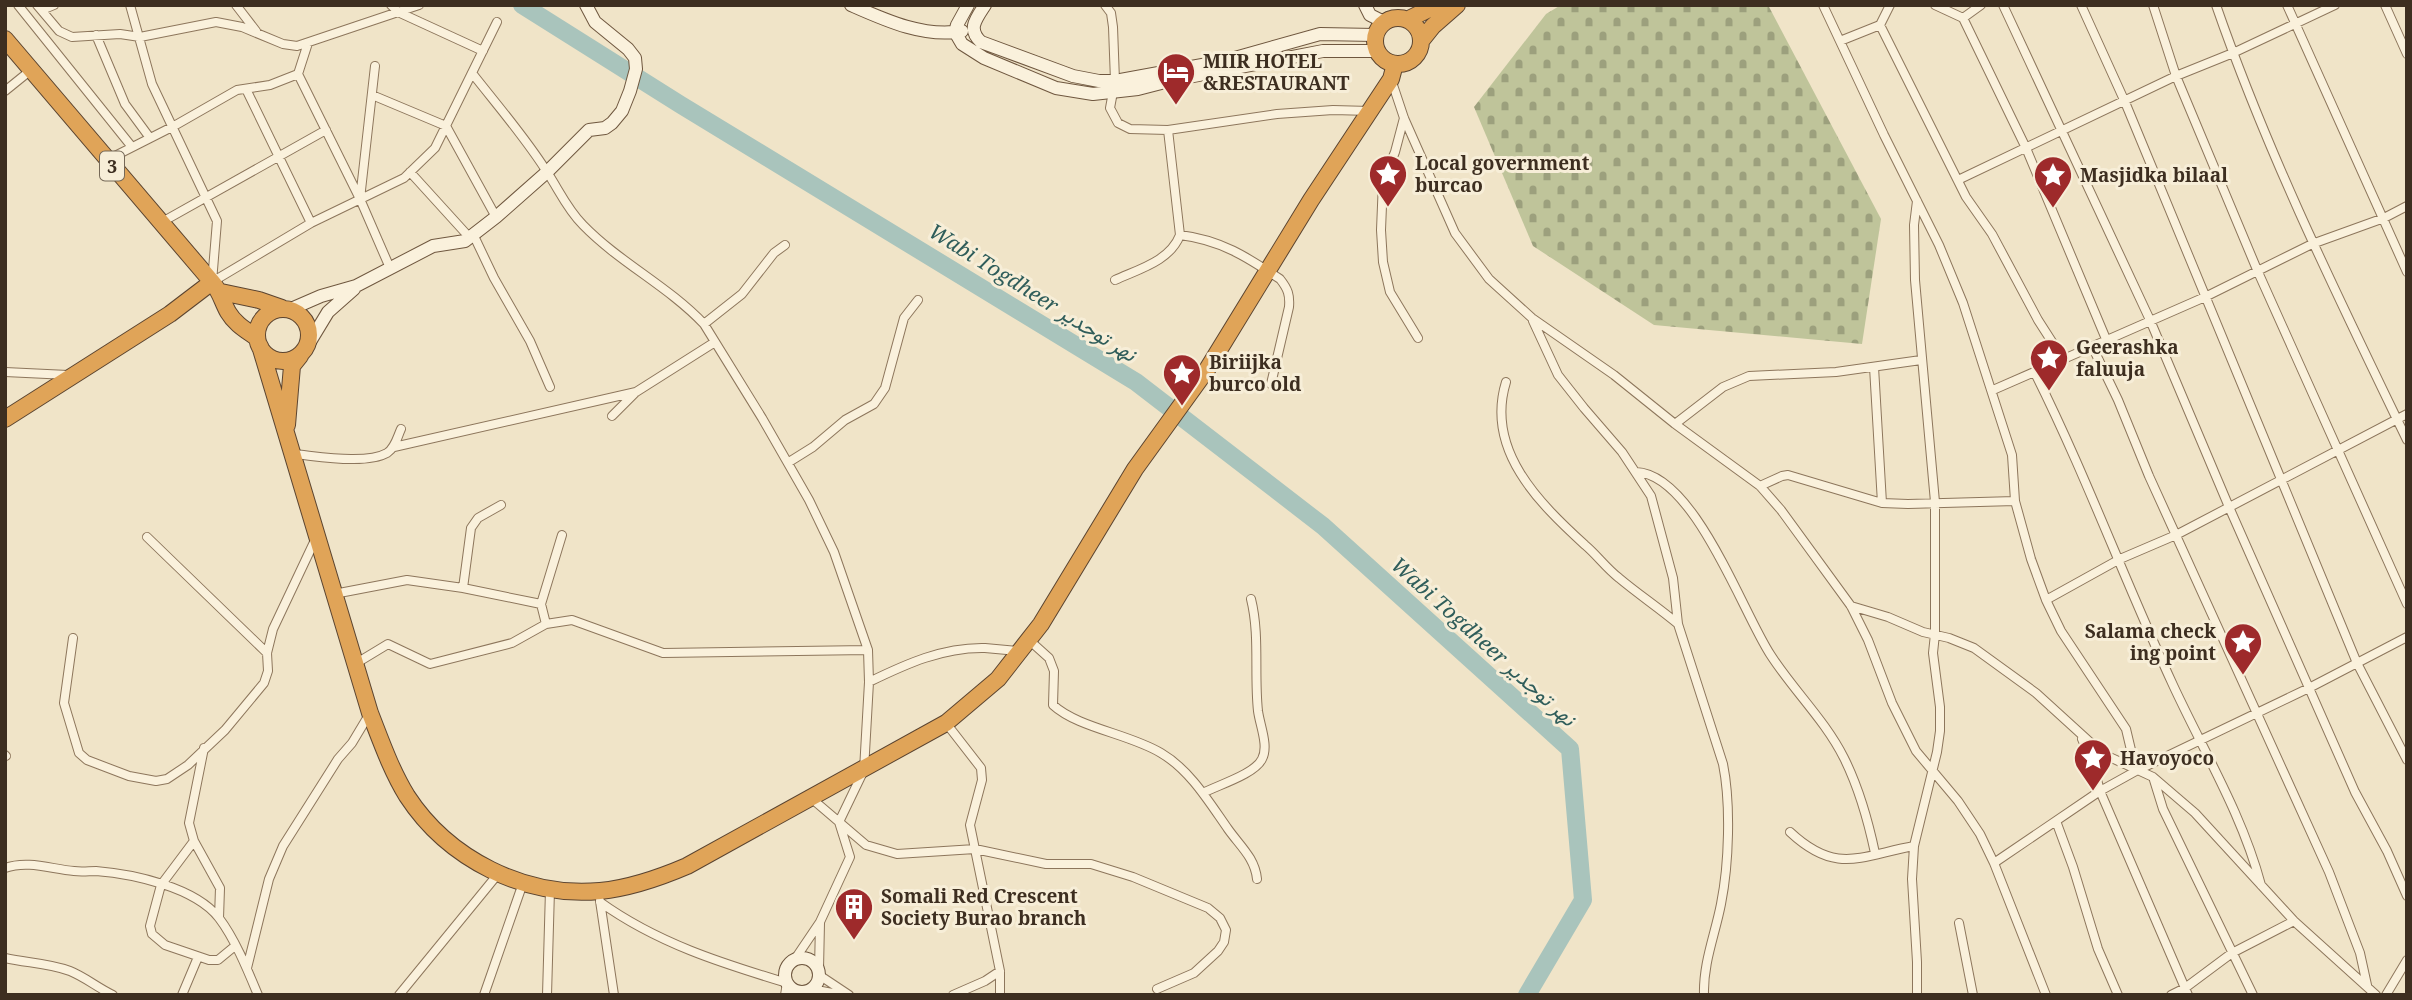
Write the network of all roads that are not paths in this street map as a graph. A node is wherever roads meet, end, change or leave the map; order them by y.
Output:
1 (18, 5) edge
2 (54, 5) edge
3 (130, 5) edge
4 (236, 5) edge
5 (419, 5) edge
6 (586, 5) edge
7 (851, 5) edge
8 (968, 5) edge
9 (985, 5) edge
10 (1105, 5) edge
11 (1365, 5) edge
12 (1437, 5) edge
13 (1457, 5) edge
14 (1823, 5) edge
15 (1890, 5) edge
16 (1936, 5) edge
17 (1981, 5) edge
18 (2003, 5) edge
19 (2081, 5) edge
20 (2152, 5) edge
21 (2217, 5) edge
22 (2287, 5) edge
23 (2335, 5) edge
24 (2385, 5) edge
25 (40, 8) edge
26 (395, 9) edge
27 (1963, 18) junction
28 (1407, 20) junction
29 (497, 22) dead end
30 (2295, 24) junction
31 (1880, 25) junction
32 (972, 29) junction
33 (955, 32) junction
34 (258, 34) junction
35 (1320, 34) junction
36 (96, 35) junction
37 (1379, 36) junction
38 (140, 37) junction
39 (1421, 41) junction
40 (1840, 41) junction
41 (308, 43) junction
42 (9, 48) edge
43 (483, 51) junction
44 (1323, 51) junction
45 (2233, 53) junction
46 (2407, 54) edge
47 (375, 66) dead end
48 (1224, 66) junction
49 (32, 70) junction
50 (1393, 71) junction
51 (472, 73) junction
52 (298, 75) junction
53 (2176, 76) junction
54 (1114, 87) junction
55 (246, 89) junction
56 (5, 91) edge
57 (372, 95) junction
58 (2125, 102) junction
59 (1370, 111) junction
60 (1404, 118) junction
61 (174, 126) junction
62 (446, 126) junction
63 (2063, 129) junction
64 (326, 130) junction
65 (1168, 130) junction
66 (150, 138) junction
67 (132, 147) junction
68 (2026, 148) junction
69 (279, 156) junction
70 (107, 160) junction
71 (410, 172) junction
72 (547, 172) junction
73 (1958, 180) junction
74 (206, 198) junction
75 (360, 199) junction
76 (1917, 201) junction
77 (2407, 206) edge
78 (496, 217) junction
79 (2384, 218) junction
80 (162, 222) junction
81 (311, 223) junction
82 (1181, 235) junction
83 (472, 237) junction
84 (2312, 244) junction
85 (785, 245) dead end
86 (390, 268) junction
87 (1267, 271) junction
88 (2259, 272) junction
89 (2407, 272) edge
90 (1115, 280) dead end
91 (356, 286) junction
92 (217, 287) junction
93 (2205, 297) junction
94 (918, 300) dead end
95 (287, 309) junction
96 (1532, 318) junction
97 (2150, 320) junction
98 (704, 324) junction
99 (1418, 338) dead end
100 (2106, 340) junction
101 (258, 342) junction
102 (715, 342) junction
103 (2091, 346) junction
104 (306, 348) junction
105 (2063, 359) junction
106 (1921, 360) junction
107 (1874, 368) junction
108 (5, 372) edge
109 (2035, 373) junction
110 (75, 376) junction
111 (1507, 382) dead end
112 (1271, 384) dead end
113 (550, 387) dead end
114 (1993, 390) junction
115 (636, 392) junction
116 (2407, 414) edge
117 (612, 416) dead end
118 (5, 419) edge
119 (2397, 419) junction
120 (1675, 424) junction
121 (401, 429) dead end
122 (286, 434) junction
123 (2407, 440) edge
124 (394, 447) junction
125 (2339, 450) junction
126 (291, 454) junction
127 (789, 462) junction
128 (1636, 472) junction
129 (2281, 479) junction
130 (1760, 486) junction
131 (2015, 501) junction
132 (1935, 502) junction
133 (1882, 503) junction
134 (501, 505) dead end
135 (2229, 507) junction
136 (562, 535) dead end
137 (2176, 535) junction
138 (318, 536) junction
139 (148, 537) dead end
140 (2120, 559) junction
141 (463, 588) junction
142 (334, 594) junction
143 (1251, 599) dead end
144 (2046, 600) junction
145 (541, 604) junction
146 (2407, 604) edge
147 (1851, 606) junction
148 (547, 624) junction
149 (1678, 624) junction
150 (1935, 634) junction
151 (2407, 637) edge
152 (73, 638) dead end
153 (1025, 646) junction
154 (868, 650) junction
155 (267, 653) junction
156 (2357, 663) junction
157 (355, 664) junction
158 (869, 682) junction
159 (2309, 688) junction
160 (370, 713) junction
161 (2256, 714) junction
162 (946, 723) junction
163 (2078, 731) junction
164 (2201, 740) junction
165 (204, 747) junction
166 (2407, 760) edge
167 (864, 770) junction
168 (1932, 771) junction
169 (2136, 771) junction
170 (2153, 777) junction
171 (2100, 791) junction
172 (1203, 793) junction
173 (811, 798) junction
174 (2056, 821) junction
175 (839, 822) junction
176 (1790, 832) dead end
177 (194, 841) junction
178 (1914, 846) junction
179 (975, 849) junction
180 (1875, 853) junction
181 (1994, 863) junction
182 (5, 868) edge
183 (498, 874) junction
184 (1257, 879) dead end
185 (523, 883) junction
186 (161, 885) junction
187 (2261, 887) junction
188 (550, 890) junction
189 (2407, 896) edge
190 (599, 897) junction
191 (219, 918) junction
192 (2294, 921) junction
193 (820, 922) junction
194 (1959, 923) dead end
195 (235, 946) junction
196 (2232, 953) junction
197 (198, 957) junction
198 (5, 958) edge
199 (795, 959) junction
200 (2407, 960) edge
201 (247, 968) junction
202 (1000, 971) junction
203 (819, 972) junction
204 (2367, 985) junction
205 (786, 989) edge
206 (1157, 989) dead end
207 (2186, 991) edge
208 (807, 992) edge
209 (113, 995) edge
210 (182, 995) edge
211 (258, 995) edge
212 (398, 995) edge
213 (484, 995) edge
214 (547, 995) edge
215 (614, 995) edge
216 (843, 995) edge
217 (849, 995) edge
218 (953, 995) edge
219 (1000, 995) edge
220 (1704, 995) edge
221 (1917, 995) edge
222 (1973, 995) edge
223 (2046, 995) edge
224 (2118, 995) edge
225 (2171, 995) edge
226 (2253, 995) edge
227 (2376, 995) edge
228 (2386, 995) edge

1 - 67 street
2 - 25 street
3 - 38 street
4 - 34 street
5 - 26 street
6 - 72 street
7 - 33 street
8 - 33 street
9 - 32 street
10 - 54 street
11 - 37 street
12 - 28 highway
13 - 39 highway
14 - 40 street
15 - 31 street
16 - 27 street
17 - 27 street
18 - 63 street
19 - 58 street
20 - 53 street
21 - 45 street
22 - 30 street
23 - 30 street
24 - 46 street
25 - 36 street
26 - 41 street
26 - 43 street
27 - 68 street
28 - 37 highway
28 - 39 highway
29 - 43 street
30 - 45 street
30 - 79 street
31 - 40 street
31 - 73 street
32 - 33 street
32 - 54 street
33 - 54 street
34 - 38 street
34 - 41 street
35 - 37 street
35 - 44 street
35 - 48 street
36 - 38 street
36 - 66 street
37 - 44 street
37 - 50 highway
38 - 61 street
39 - 50 highway
40 - 76 street
41 - 52 street
42 - 49 highway, 3
43 - 51 street
44 - 48 street
45 - 53 street
45 - 84 street
47 - 57 street
48 - 54 street
49 - 56 street
49 - 70 highway, 3
50 - 59 highway
50 - 60 street
51 - 62 street
51 - 72 street
52 - 55 street
52 - 64 street
53 - 58 street
53 - 88 street
54 - 65 street
55 - 61 street
55 - 69 street
57 - 62 street
57 - 75 street
58 - 63 street
58 - 93 street
59 - 65 street
59 - 87 highway
60 - 96 street
60 - 99 street
61 - 66 street
61 - 74 street
62 - 71 street
62 - 78 street
63 - 68 street
63 - 97 street
64 - 69 street
64 - 75 street
65 - 82 street
66 - 67 street
67 - 70 street
68 - 73 street
68 - 100 street
69 - 74 street
69 - 81 street
70 - 80 highway, 3
71 - 75 street
71 - 83 street
72 - 78 street
72 - 98 street
73 - 105 street
74 - 80 street
74 - 92 street
75 - 81 street
75 - 86 street
76 - 106 street
76 - 114 street
77 - 79 street
78 - 83 street
79 - 84 street
79 - 89 street
80 - 92 highway, 3
81 - 92 street
82 - 87 street
82 - 90 street
83 - 86 street
83 - 113 street
84 - 88 street
84 - 119 street
85 - 98 street
86 - 91 street
87 - 112 street
87 - 153 highway
88 - 93 street
88 - 125 street
91 - 95 street
91 - 104 street
92 - 95 highway
92 - 101 highway
92 - 110 highway
93 - 97 street
93 - 129 street
94 - 127 street
95 - 101 highway
95 - 104 highway
96 - 120 street
96 - 128 street
97 - 100 street
97 - 135 street
98 - 102 street
100 - 103 street
101 - 104 highway
101 - 122 highway
102 - 115 street
102 - 127 street
103 - 105 street
103 - 137 street
104 - 122 highway
105 - 109 street
106 - 107 street
106 - 132 street
107 - 120 street
107 - 133 street
108 - 110 street
109 - 114 street
109 - 140 street
110 - 118 highway
111 - 149 street
114 - 131 street
115 - 117 street
115 - 124 street
116 - 119 street
119 - 123 street
119 - 125 street
120 - 130 street
121 - 124 street
122 - 126 highway
124 - 126 street
125 - 129 street
125 - 146 street
126 - 138 highway
127 - 154 street
128 - 149 street
128 - 180 street
129 - 135 street
129 - 156 street
130 - 133 street
130 - 147 street
131 - 132 street
131 - 144 street
132 - 133 street
132 - 150 street
134 - 141 street
135 - 137 street
135 - 159 street
136 - 145 street
137 - 140 street
137 - 161 street
138 - 142 highway
138 - 155 street
139 - 155 street
140 - 144 street
140 - 164 street
141 - 142 street
141 - 145 street
142 - 157 highway
143 - 172 street
144 - 169 street
145 - 148 street
147 - 150 street
147 - 168 street
148 - 154 street
148 - 157 street
149 - 220 street
150 - 163 street
150 - 168 street
151 - 156 street
152 - 165 street
153 - 158 street
153 - 162 highway
153 - 172 street
154 - 158 street
155 - 165 street
156 - 159 street
156 - 166 street
157 - 160 highway
158 - 167 street
159 - 161 street
159 - 189 street
160 - 183 highway
160 - 201 street
161 - 164 street
161 - 204 street
162 - 167 highway
162 - 179 street
163 - 169 street
163 - 171 street
164 - 169 street
164 - 187 street
165 - 177 street
167 - 173 highway
167 - 175 street
168 - 178 street
168 - 181 street
169 - 170 street
169 - 171 street
170 - 187 street
170 - 196 street
171 - 174 street
171 - 207 street
172 - 184 street
173 - 175 street
173 - 190 highway
174 - 181 street
174 - 224 street
175 - 179 street
175 - 193 street
176 - 180 street
177 - 186 street
177 - 191 street
178 - 180 street
178 - 221 street
179 - 202 street
179 - 206 street
181 - 223 street
182 - 186 street
183 - 185 highway
183 - 212 street
185 - 188 highway
185 - 213 street
186 - 191 street
186 - 197 street
187 - 192 street
188 - 190 highway
188 - 214 street
190 - 205 street
190 - 215 street
191 - 195 street
192 - 196 street
192 - 204 street
193 - 199 street
193 - 203 street
194 - 222 street
195 - 197 street
195 - 201 street
196 - 207 street
196 - 226 street
197 - 210 street
198 - 209 street
199 - 203 street
199 - 205 street
200 - 228 street
201 - 211 street
202 - 218 street
202 - 219 street
203 - 208 street
203 - 217 street
204 - 227 street
205 - 208 street
207 - 225 street
208 - 216 street

